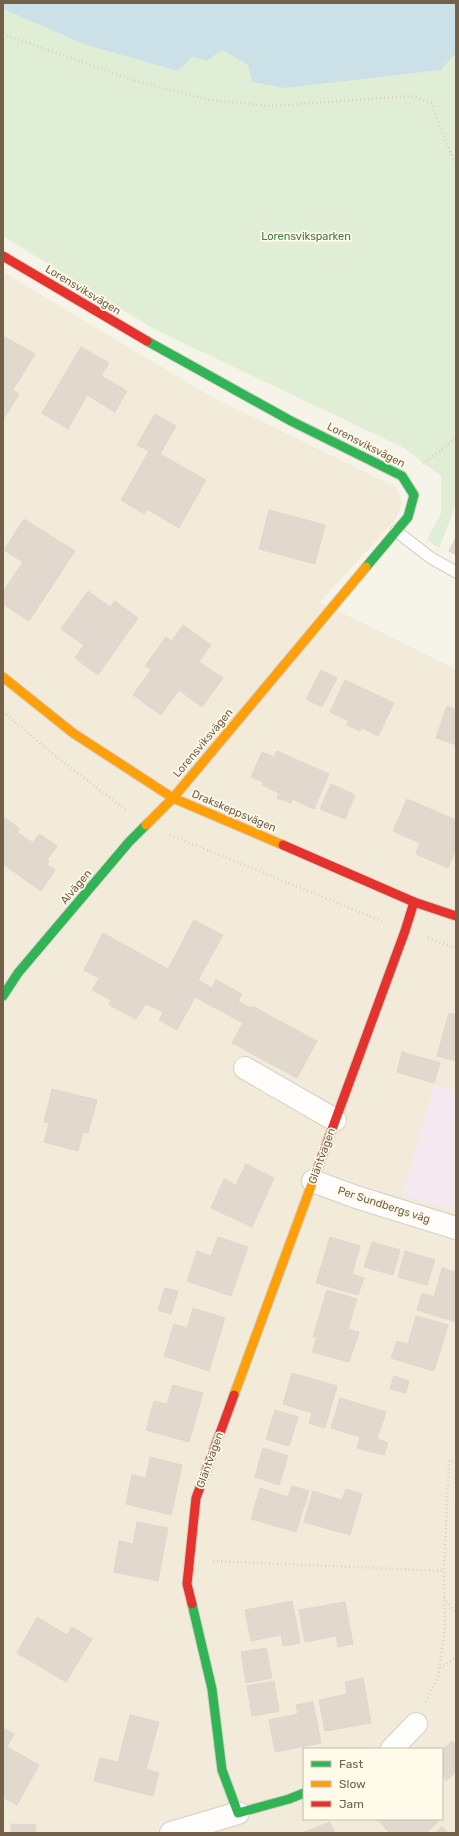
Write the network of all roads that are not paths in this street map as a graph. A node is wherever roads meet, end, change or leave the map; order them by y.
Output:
1 (3, 256) edge
2 (396, 531) junction
3 (456, 572) edge
4 (3, 677) edge
5 (173, 798) junction
6 (414, 902) junction
7 (456, 916) edge
8 (3, 996) edge
9 (245, 1068) dead end
10 (336, 1120) junction
11 (313, 1181) junction
12 (456, 1228) edge
13 (416, 1724) road end
14 (393, 1748) edge
15 (303, 1792) edge
16 (238, 1813) junction
17 (171, 1833) edge

1 - 2 street, Lorensviksvägen
2 - 3 lane
2 - 5 street, Lorensviksvägen
4 - 5 street, Drakskeppsvägen
5 - 6 street, Drakskeppsvägen
5 - 8 street, Alvägen
6 - 7 street, Drakskeppsvägen
6 - 10 street, Gläntvägen
9 - 10 street, Gläntvägen
10 - 11 street, Gläntvägen
11 - 12 street, Per Sundbergs väg
11 - 16 street, Gläntvägen
13 - 14 street
15 - 16 street
16 - 17 street

